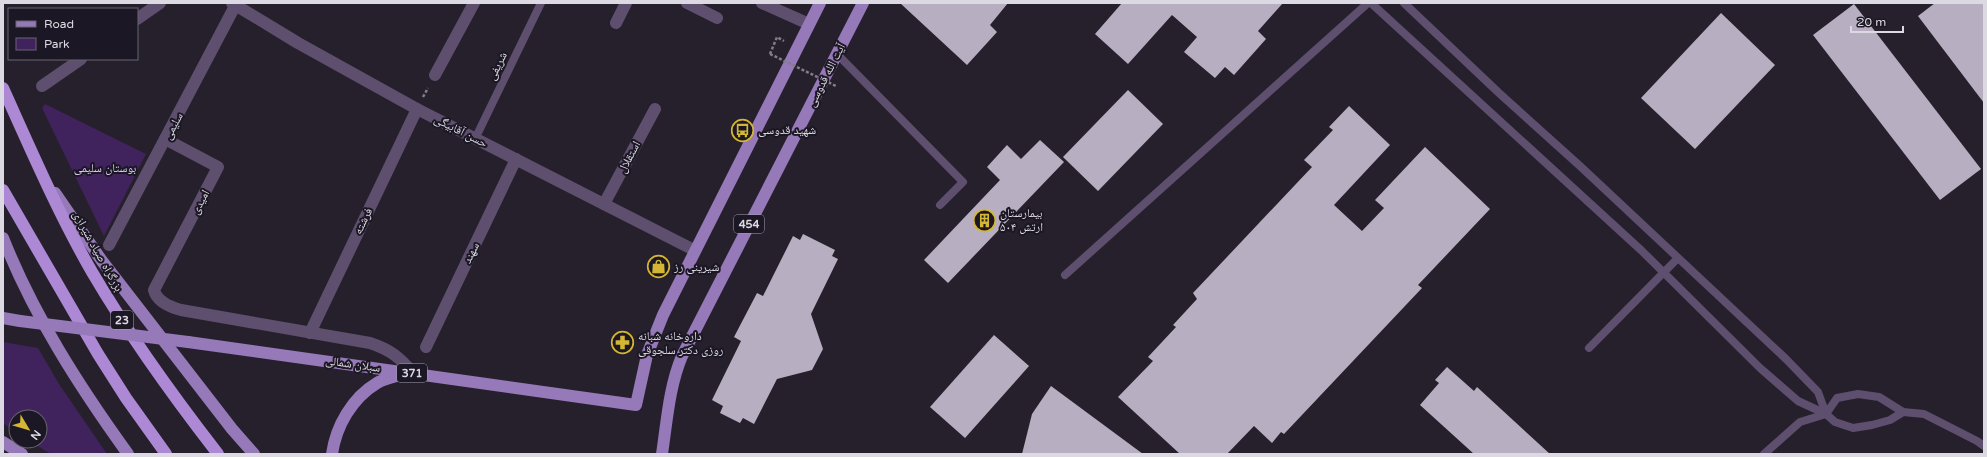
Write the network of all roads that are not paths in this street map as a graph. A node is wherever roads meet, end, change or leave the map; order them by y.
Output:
1 (160, 3) edge
2 (474, 3) edge
3 (541, 3) edge
4 (626, 3) edge
5 (687, 3) edge
6 (762, 3) edge
7 (820, 3) edge
8 (863, 3) edge
9 (1368, 3) edge
10 (1371, 3) edge
11 (1404, 3) edge
12 (235, 4) edge
13 (138, 18) edge
14 (718, 18) dead end
15 (616, 24) dead end
16 (809, 24) junction
17 (837, 54) junction
18 (79, 60) edge
19 (435, 75) road end
20 (42, 86) dead end
21 (3, 88) edge
22 (417, 109) junction
23 (655, 109) dead end
24 (165, 139) junction
25 (475, 139) junction
26 (516, 159) junction
27 (43, 176) junction
28 (3, 190) edge
29 (604, 204) junction
30 (940, 205) dead end
31 (3, 238) edge
32 (109, 245) dead end
33 (694, 250) junction
34 (1678, 258) junction
35 (1664, 273) junction
36 (1066, 275) dead end
37 (3, 318) edge
38 (310, 333) junction
39 (426, 347) dead end
40 (1589, 348) dead end
41 (413, 373) junction
42 (1902, 412) junction
43 (1826, 414) junction
44 (3, 442) edge
45 (1984, 446) edge
46 (22, 454) edge
47 (128, 454) edge
48 (166, 454) edge
49 (218, 454) edge
50 (254, 454) edge
51 (332, 454) edge
52 (662, 454) edge
53 (1764, 454) edge

1 - 13 street
2 - 19 street
3 - 25 lane, شریفی
4 - 15 street
5 - 14 street
6 - 16 street
7 - 16 main road
8 - 17 main road, آیت الله قدوسی / 454
9 - 36 lane
10 - 35 lane
11 - 34 lane
12 - 22 street, حسن آقابیگی
12 - 24 street, سلیمی
16 - 33 main road
17 - 30 lane
17 - 52 main road, آیت الله قدوسی / 454
18 - 20 street
21 - 27 highway, بزرگراه صیاد شیرازی / 23
22 - 25 street, حسن آقابیگی
22 - 38 street, فرشته
23 - 29 street, استقلال
24 - 32 street, سلیمی
24 - 38 street, امیدی
25 - 26 street, حسن آقابیگی
26 - 29 street, حسن آقابیگی
26 - 39 street, سهند
27 - 49 highway, بزرگراه صیاد شیرازی / 23
27 - 50 main road
28 - 48 highway
29 - 33 street, حسن آقابیگی
31 - 47 main road
33 - 41 main road, سبلان شمالی / 371
34 - 35 lane
34 - 43 lane
35 - 40 lane
35 - 43 lane
37 - 41 main road, سبلان شمالی / 371, bridge
38 - 41 street
41 - 51 main road
42 - 43 lane
42 - 43 lane
42 - 45 lane
43 - 53 lane
44 - 46 main road

